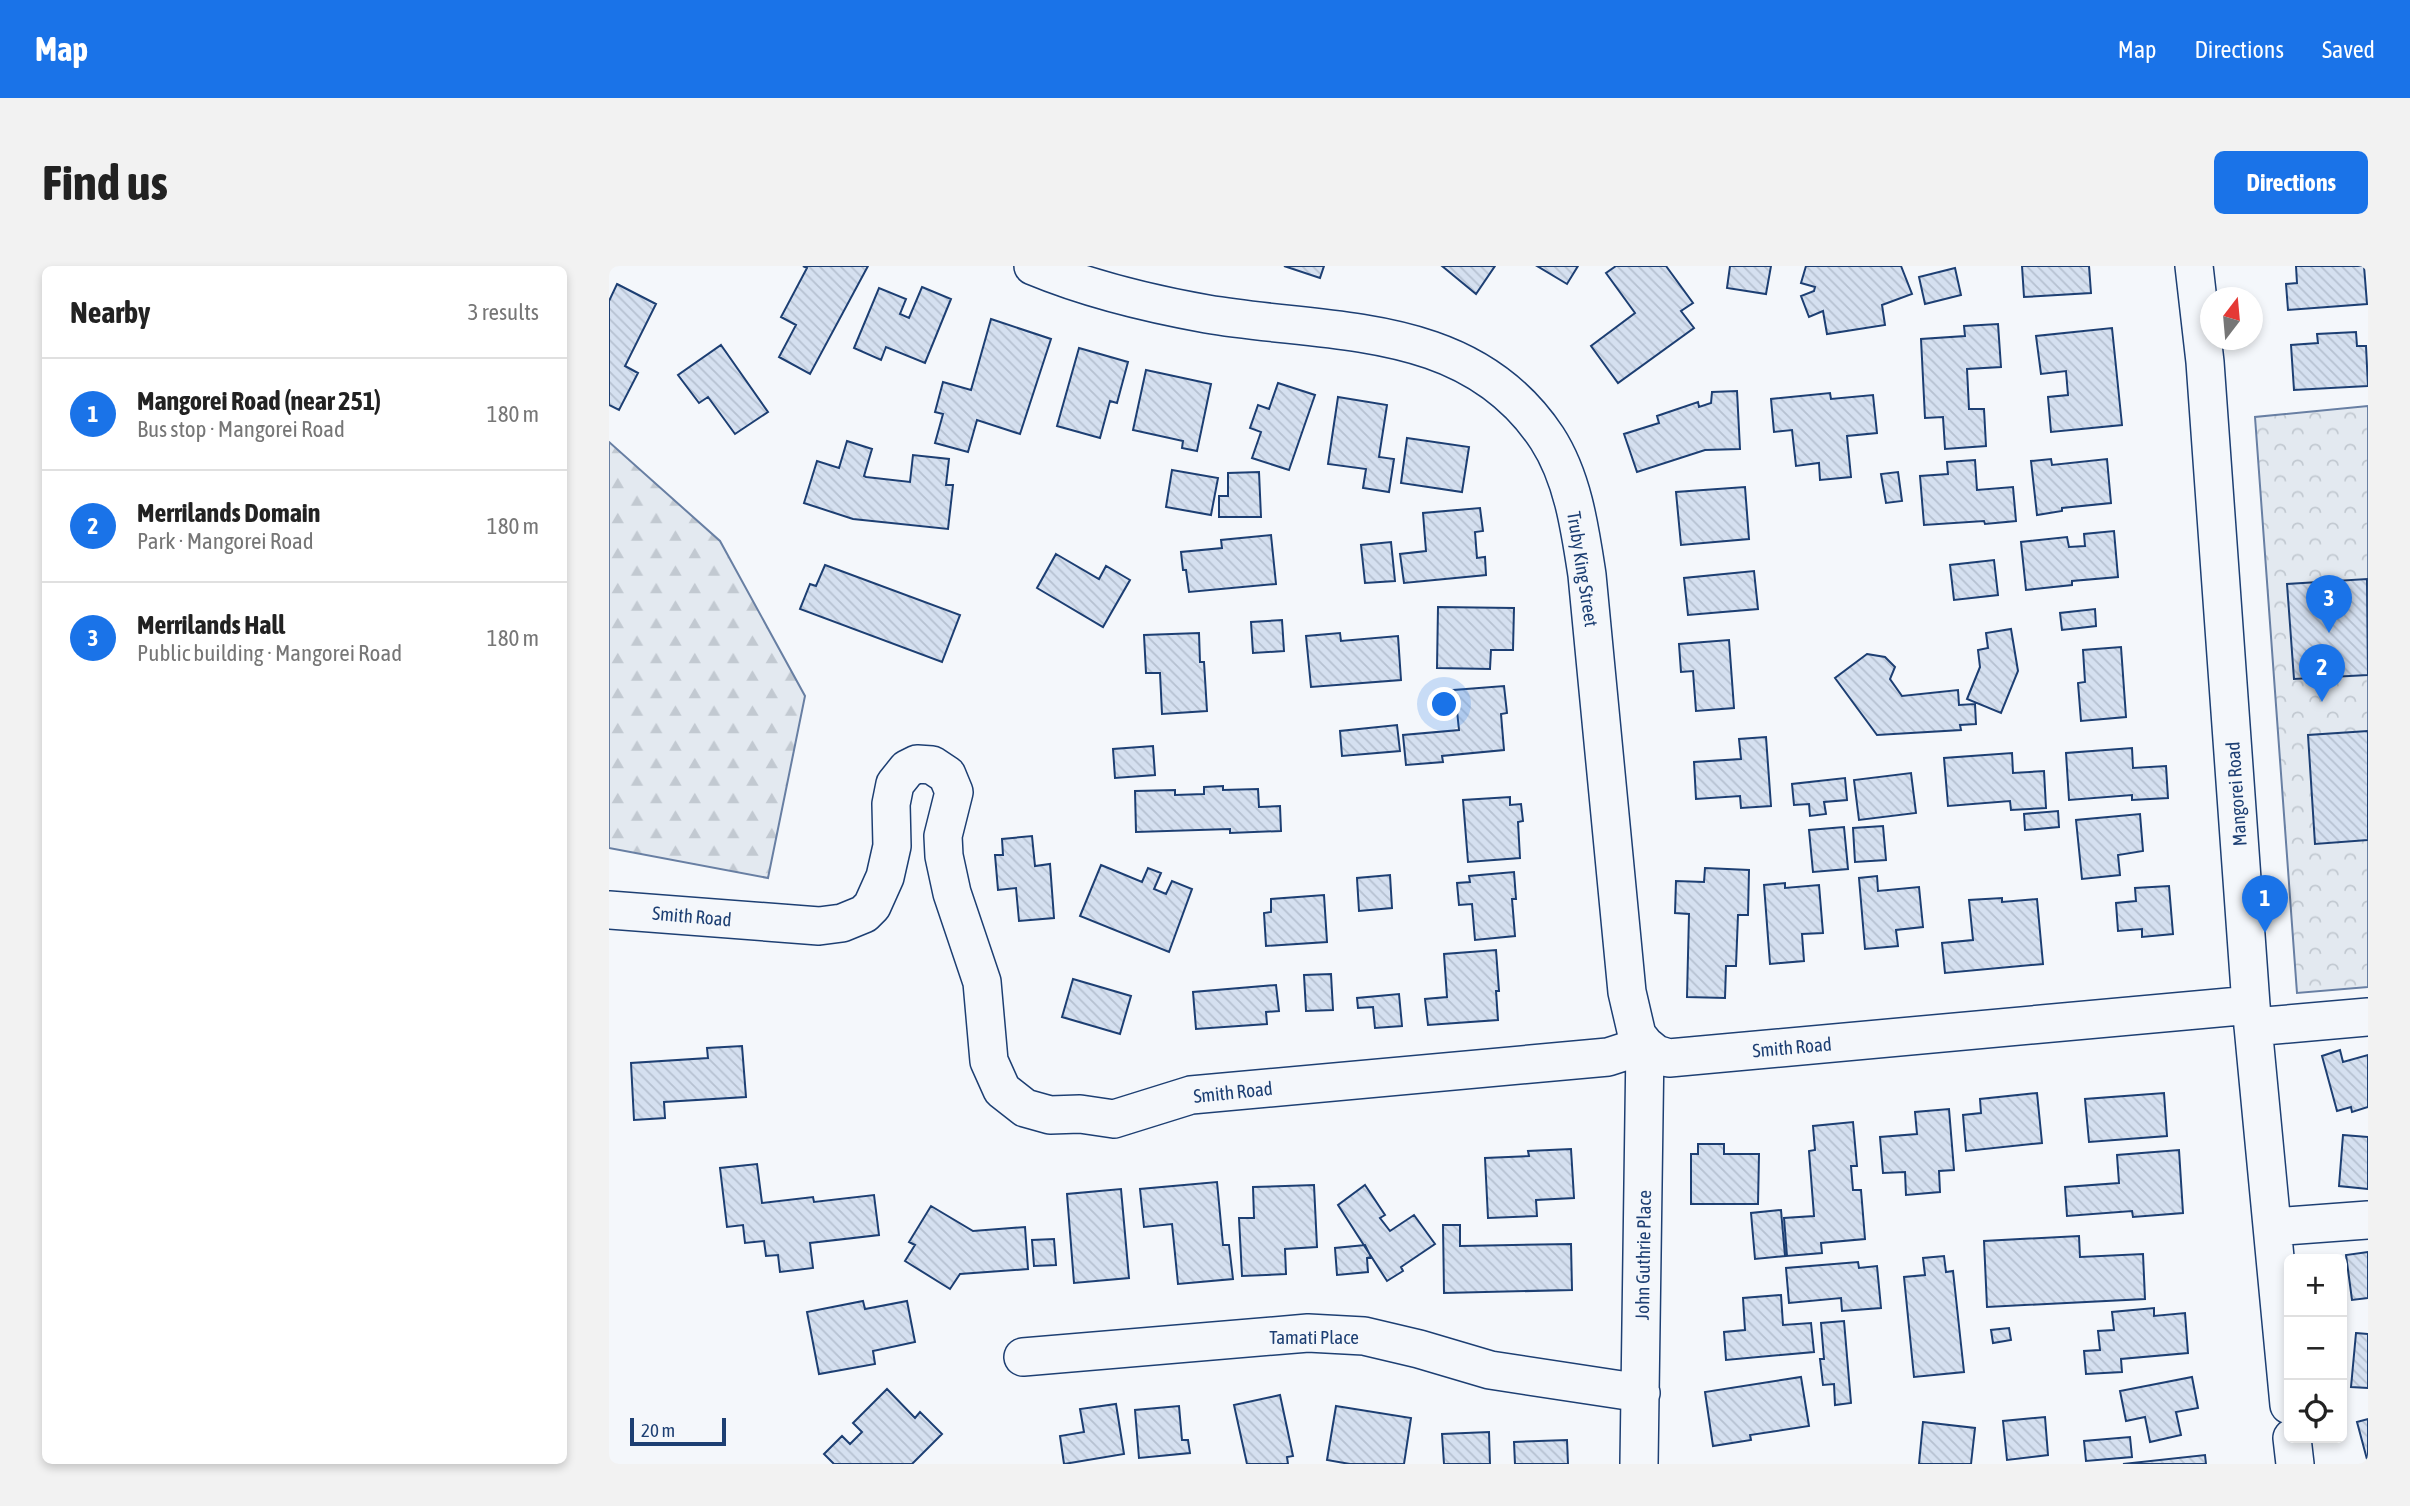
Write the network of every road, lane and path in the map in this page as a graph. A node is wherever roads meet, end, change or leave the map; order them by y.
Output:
1 (1034, 266) edge
2 (2194, 266) edge
3 (609, 910) edge
4 (2252, 1016) junction
5 (2368, 1017) edge
6 (1646, 1045) junction
7 (2368, 1220) edge
8 (2273, 1227) junction
9 (1023, 1357) dead end
10 (2287, 1380) edge
11 (1641, 1393) junction
12 (2293, 1443) edge
13 (1639, 1464) edge
14 (2295, 1464) edge

1 - 6 street, Truby King Street
2 - 4 street, Mangorei Road
3 - 6 street, Smith Road
4 - 5 street, Smith Road
4 - 6 street, Smith Road
4 - 8 street, Mangorei Road
6 - 11 street, John Guthrie Place
7 - 8 street
8 - 10 street, Mangorei Road
9 - 11 street, Tamati Place
11 - 13 street, John Guthrie Place
12 - 14 street

